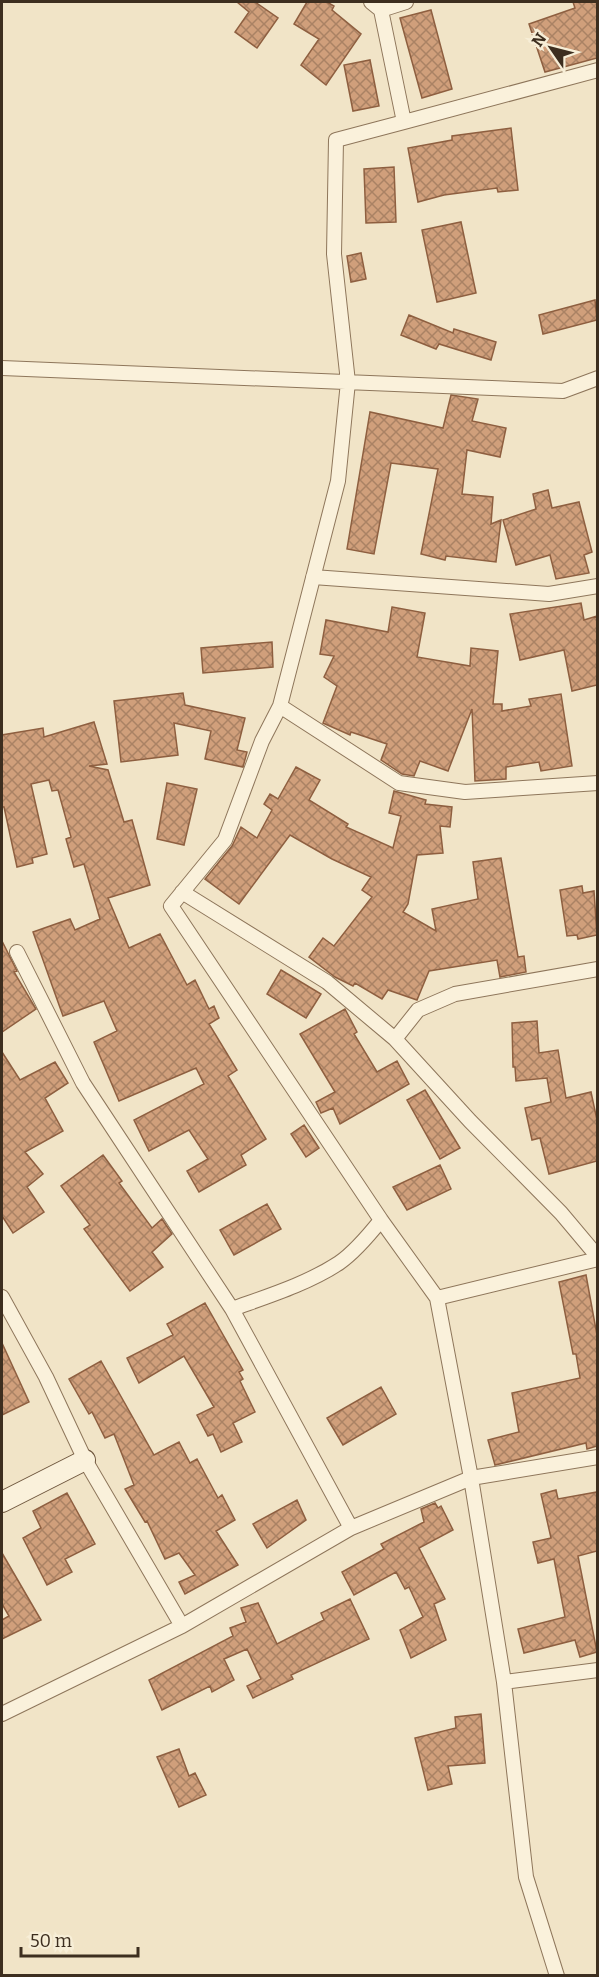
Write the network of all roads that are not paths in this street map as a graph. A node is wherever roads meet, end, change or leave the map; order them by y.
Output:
1 (406, 2) edge
2 (376, 6) edge
3 (597, 70) edge
4 (404, 122) junction
5 (2, 368) edge
6 (597, 378) edge
7 (348, 382) junction
8 (313, 578) junction
9 (597, 586) edge
10 (280, 706) junction
11 (597, 783) edge
12 (182, 892) junction
13 (17, 952) dead end
14 (597, 969) edge
15 (395, 1038) junction
16 (381, 1220) junction
17 (597, 1258) edge
18 (2, 1297) edge
19 (437, 1298) junction
20 (232, 1309) junction
21 (597, 1457) edge
22 (85, 1460) junction
23 (471, 1478) junction
24 (2, 1502) edge
25 (351, 1528) junction
26 (182, 1626) junction
27 (597, 1670) edge
28 (504, 1682) junction
29 (2, 1714) edge
30 (557, 1976) edge

1 - 2 street
2 - 4 street
3 - 4 street
4 - 7 street
5 - 7 street
6 - 7 street
7 - 8 street
8 - 9 street
8 - 10 street
10 - 11 street
10 - 12 street
12 - 15 street
12 - 16 street
13 - 20 street
14 - 15 street
15 - 17 street
16 - 19 street
16 - 20 street
17 - 19 street
18 - 22 street
19 - 23 street
20 - 25 street
21 - 23 street
22 - 24 street
22 - 26 street
23 - 25 street
23 - 28 street
25 - 26 street
26 - 29 street
27 - 28 street
28 - 30 street

